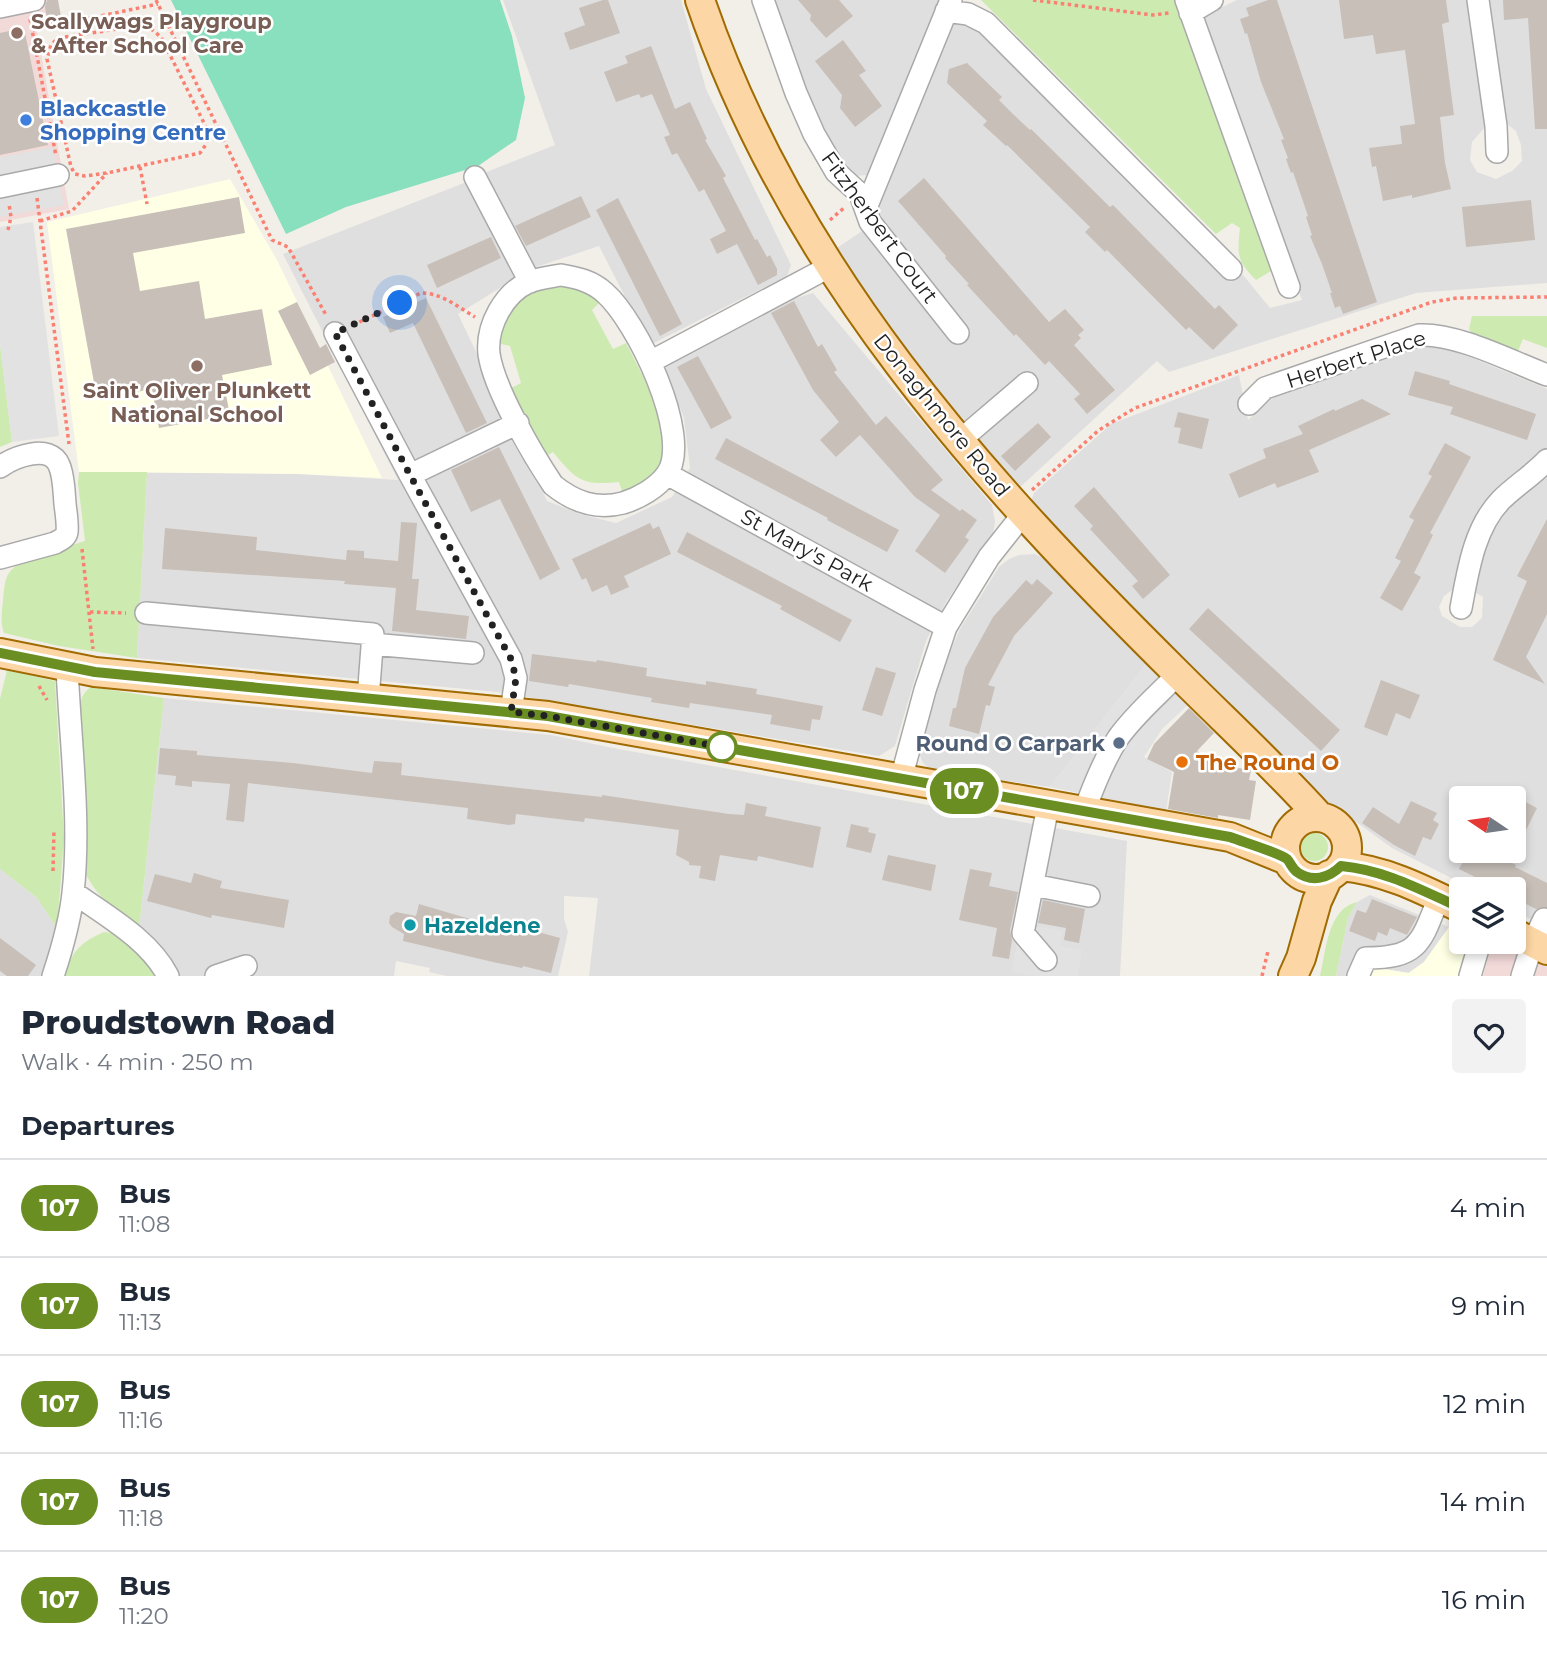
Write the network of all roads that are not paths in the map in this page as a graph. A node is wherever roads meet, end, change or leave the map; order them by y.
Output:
1 (699, 0) edge
2 (763, 0) edge
3 (1212, 0) edge
4 (1478, 0) edge
5 (30, 1) edge
6 (948, 6) edge
7 (1188, 6) edge
8 (0, 7) edge
9 (1497, 152) dead end
10 (58, 175) road end
11 (475, 177) dead end
12 (3, 186) edge
13 (863, 201) junction
14 (829, 267) junction
15 (1231, 269) dead end
16 (530, 282) junction
17 (1289, 287) dead end
18 (335, 333) road end
19 (958, 333) dead end
20 (650, 362) junction
21 (1547, 375) edge
22 (1027, 383) dead end
23 (1249, 404) dead end
24 (518, 424) junction
25 (958, 442) junction
26 (1547, 460) edge
27 (0, 467) edge
28 (667, 474) junction
29 (410, 475) junction
30 (1023, 514) junction
31 (0, 558) edge
32 (1461, 608) dead end
33 (146, 613) road end
34 (946, 627) junction
35 (372, 644) junction
36 (0, 653) edge
37 (473, 653) dead end
38 (67, 667) junction
39 (1178, 674) junction
40 (368, 699) junction
41 (511, 712) junction
42 (901, 779) junction
43 (1048, 806) junction
44 (1084, 812) junction
45 (1297, 842) junction
46 (1335, 871) junction
47 (1033, 885) junction
48 (73, 892) junction
49 (1089, 896) dead end
50 (1449, 903) edge
51 (1449, 904) edge
52 (1534, 936) edge
53 (1476, 954) edge
54 (1046, 960) dead end
55 (246, 966) dead end
56 (1275, 969) edge
57 (222, 975) edge
58 (53, 976) edge
59 (168, 976) edge
60 (1293, 976) edge
61 (1358, 976) edge
62 (1470, 976) edge
63 (1522, 976) edge

1 - 14 main road, Donaghmore Road
2 - 13 street, Fitzherbert Court
3 - 7 street
4 - 9 street
5 - 8 street
6 - 13 street
6 - 15 street
7 - 17 street
10 - 12 street
11 - 16 street
13 - 19 street, Fitzherbert Court
14 - 20 street
14 - 25 main road, Donaghmore Road
16 - 20 street
16 - 24 street
18 - 29 street
20 - 28 street
21 - 23 street, Herbert Place
22 - 25 street
24 - 28 street
24 - 29 street
25 - 30 main road, Donaghmore Road
26 - 32 street
27 - 31 street
28 - 34 street, St Mary's Park
29 - 41 street
30 - 34 street
30 - 39 main road, Donaghmore Road
33 - 35 street
34 - 42 street
35 - 37 street
35 - 40 street
36 - 38 main road
38 - 40 main road
38 - 48 street
39 - 44 street
39 - 45 main road, Donaghmore Road
40 - 41 main road
41 - 42 main road
42 - 43 main road
43 - 44 main road
43 - 47 street
44 - 45 main road
45 - 46 main road
45 - 46 main road, Donaghmore Road
45 - 56 main road
46 - 50 main road
46 - 60 main road
47 - 49 street
47 - 54 street
48 - 58 street
48 - 59 street
51 - 61 street
52 - 63 street
53 - 62 street
55 - 57 street

